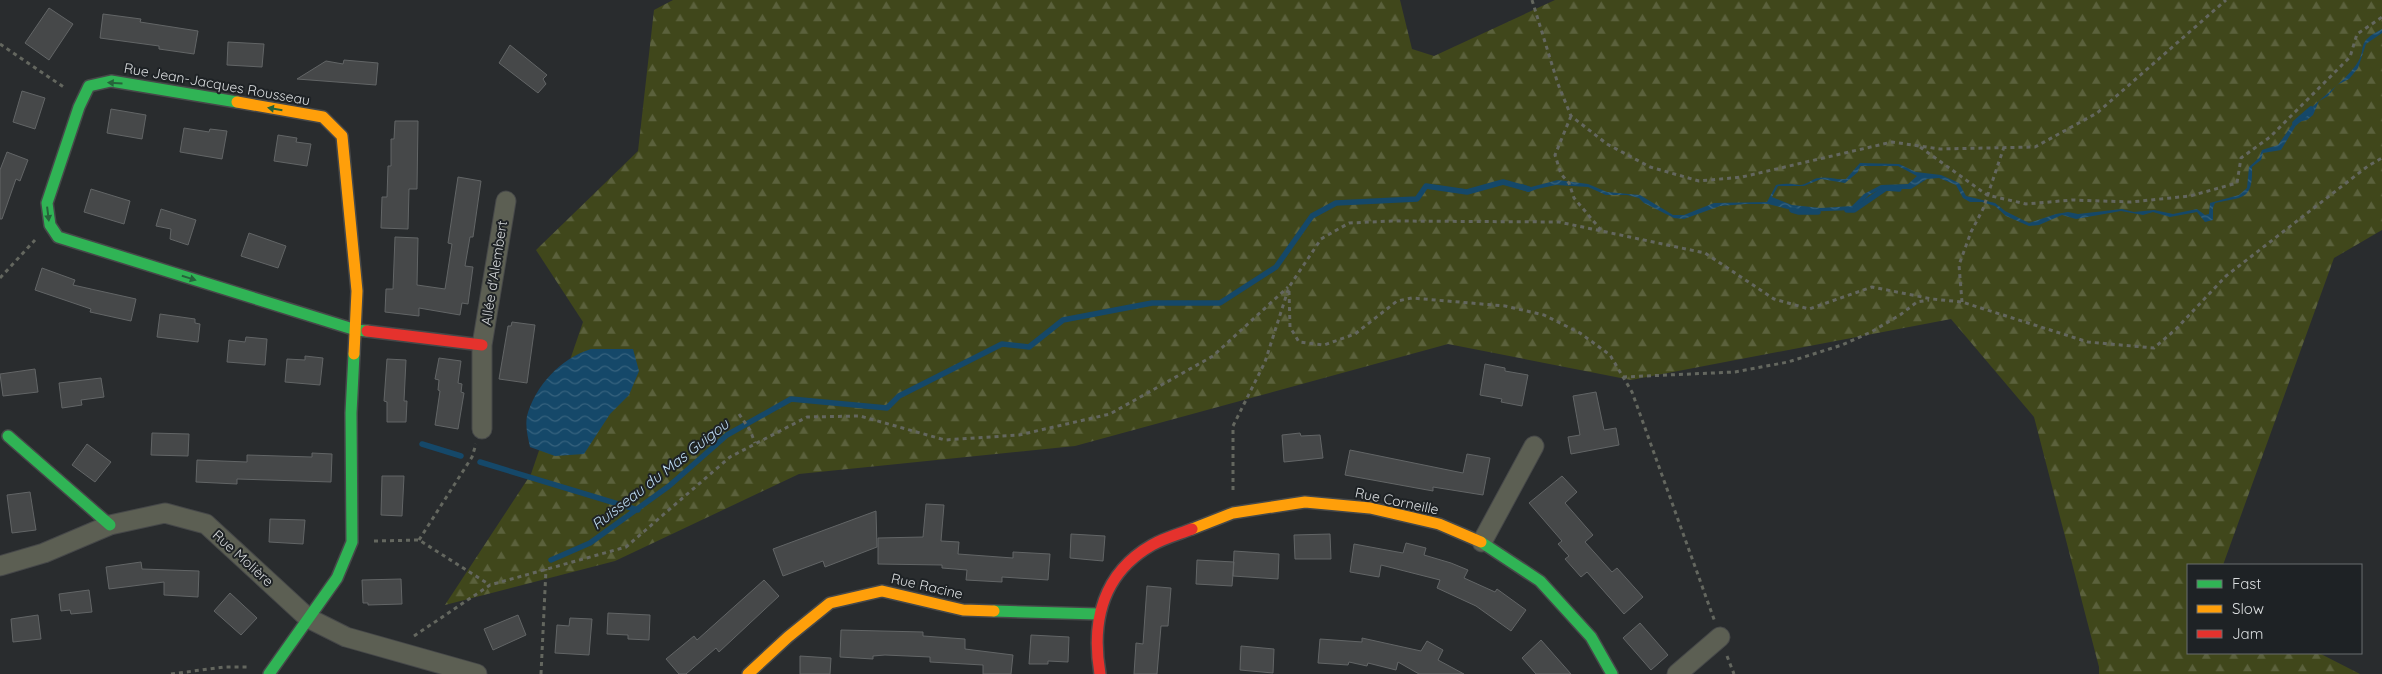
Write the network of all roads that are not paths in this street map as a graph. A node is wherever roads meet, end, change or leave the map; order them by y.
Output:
1 (506, 201) dead end
2 (356, 330) junction
3 (482, 345) junction
4 (482, 429) road end
5 (8, 436) dead end
6 (1534, 446) dead end
7 (110, 525) junction
8 (1482, 542) junction
9 (0, 566) edge
10 (1098, 614) junction
11 (308, 618) junction
12 (1720, 637) road end
13 (272, 670) edge
14 (477, 674) edge
15 (748, 674) edge
16 (1100, 674) edge
17 (1612, 674) edge
18 (1677, 674) edge

1 - 3 street, Allée d'Alembert
2 -> 2 street, Rue Jean-Jacques Rousseau
2 - 3 street, Allée d'Alembert
2 - 11 street, Rue Jean-Jacques Rousseau
3 - 4 street, Allée d'Alembert
5 - 7 street
6 - 8 street
7 - 9 street, Rue Molière
7 - 11 street, Rue Molière
8 - 10 street, Rue Corneille
8 - 17 street, Rue Corneille
10 - 15 street, Rue Racine
10 - 16 street, Rue Corneille
11 - 13 street, Rue Jean-Jacques Rousseau
11 - 14 street, Rue Molière
12 - 18 street

